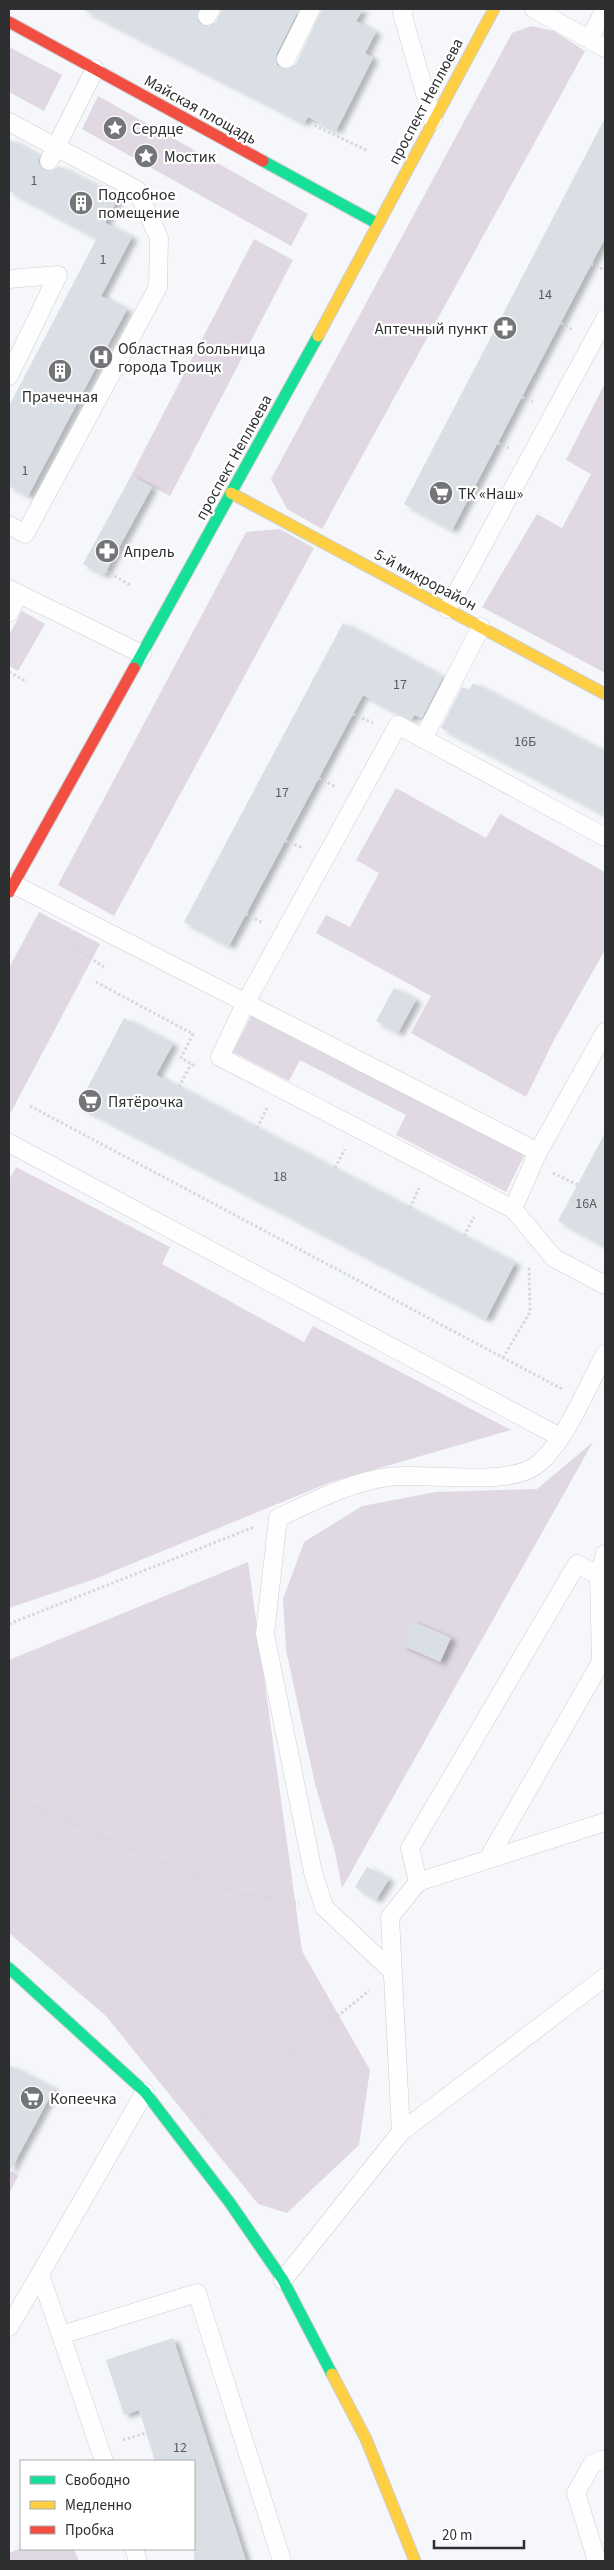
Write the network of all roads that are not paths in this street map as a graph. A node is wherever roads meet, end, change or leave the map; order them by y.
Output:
1 (311, 9) edge
2 (404, 9) edge
3 (494, 9) edge
4 (534, 9) edge
5 (605, 10) edge
6 (9, 22) edge
7 (589, 39) junction
8 (605, 48) edge
9 (286, 59) dead end
10 (95, 69) junction
11 (9, 122) edge
12 (433, 122) junction
13 (53, 154) junction
14 (378, 224) junction
15 (9, 279) edge
16 (605, 319) edge
17 (9, 376) edge
18 (231, 492) junction
19 (9, 525) edge
20 (14, 592) edge
21 (448, 609) junction
22 (9, 613) edge
23 (481, 627) junction
24 (142, 654) junction
25 (605, 694) edge
26 (423, 739) junction
27 (605, 837) edge
28 (11, 888) edge
29 (246, 1002) junction
30 (605, 1032) edge
31 (9, 1143) edge
32 (538, 1152) junction
33 (513, 1209) junction
34 (605, 1285) edge
35 (605, 1354) edge
36 (560, 1438) junction
37 (605, 1554) edge
38 (602, 1582) edge
39 (605, 1822) edge
40 (488, 1859) junction
41 (418, 1882) junction
42 (9, 1968) edge
43 (393, 1972) junction
44 (605, 1977) edge
45 (145, 2092) junction
46 (402, 2132) junction
47 (40, 2274) junction
48 (283, 2280) junction
49 (9, 2327) edge
50 (61, 2335) junction
51 (605, 2459) edge
52 (104, 2460) edge
53 (282, 2561) edge
54 (415, 2561) edge
55 (597, 2561) edge

1 - 9 lane
2 - 12 lane
3 - 12 street, проспект Неплюева
4 - 7 lane
5 - 7 lane
6 - 10 street, Майская площадь
7 - 8 lane
10 - 13 lane
10 - 14 street, Майская площадь
11 - 13 lane
12 - 14 street, проспект Неплюева
13 - 19 lane
14 - 18 street, проспект Неплюева
15 - 17 lane
16 - 21 lane
18 - 21 street, 5-й микрорайон
18 - 24 street, проспект Неплюева
20 - 22 lane
20 - 24 lane
21 - 23 street, 5-й микрорайон
23 - 25 street, 5-й микрорайон
23 - 26 lane
24 - 28 street, проспект Неплюева
26 - 27 lane
26 - 29 lane
28 - 29 lane
29 - 32 lane
29 - 33 lane
30 - 32 lane
31 - 36 lane
32 - 33 lane
33 - 34 lane
35 - 36 lane
36 - 43 lane
37 - 38 lane
38 - 40 lane
38 - 41 lane
39 - 40 lane
40 - 41 lane
41 - 43 lane
42 - 45 street
43 - 46 lane
44 - 46 lane
45 - 47 lane
45 - 48 street
46 - 48 lane
47 - 49 lane
47 - 50 lane
48 - 54 street
50 - 52 lane
50 - 53 lane
51 - 55 lane

